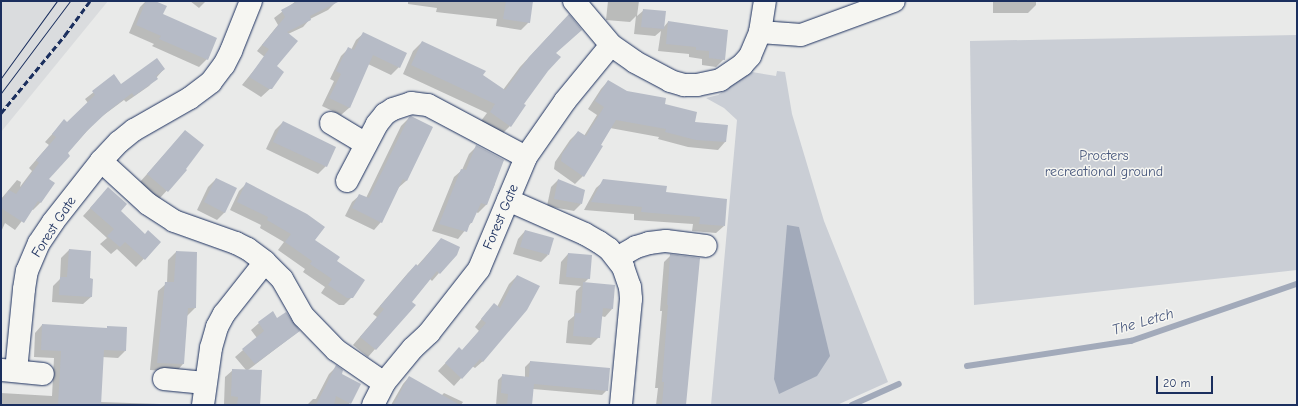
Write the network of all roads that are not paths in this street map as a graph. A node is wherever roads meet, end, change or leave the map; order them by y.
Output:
1 (252, 1) edge
2 (574, 1) edge
3 (765, 1) edge
4 (894, 1) edge
5 (760, 32) junction
6 (611, 45) junction
7 (330, 124) dead end
8 (366, 144) junction
9 (526, 157) junction
10 (101, 161) junction
11 (347, 181) dead end
12 (508, 200) junction
13 (706, 246) dead end
14 (617, 258) junction
15 (265, 262) junction
16 (8, 371) edge
17 (43, 374) dead end
18 (164, 379) dead end
19 (205, 382) junction
20 (384, 382) junction
21 (203, 405) edge
22 (373, 405) edge
23 (621, 405) edge

1 - 10 street, Forest Gate
2 - 6 street
3 - 5 street
4 - 5 street
5 - 6 street
6 - 9 street, Forest Gate
7 - 8 street
8 - 9 street
8 - 11 street
9 - 12 street, Forest Gate
10 - 15 street
10 - 16 street, Forest Gate
12 - 14 street
12 - 20 street, Forest Gate
13 - 14 street
14 - 23 street
15 - 19 street
15 - 20 street
16 - 17 street, Forest Gate
18 - 19 street
19 - 21 street
20 - 22 street, Forest Gate

